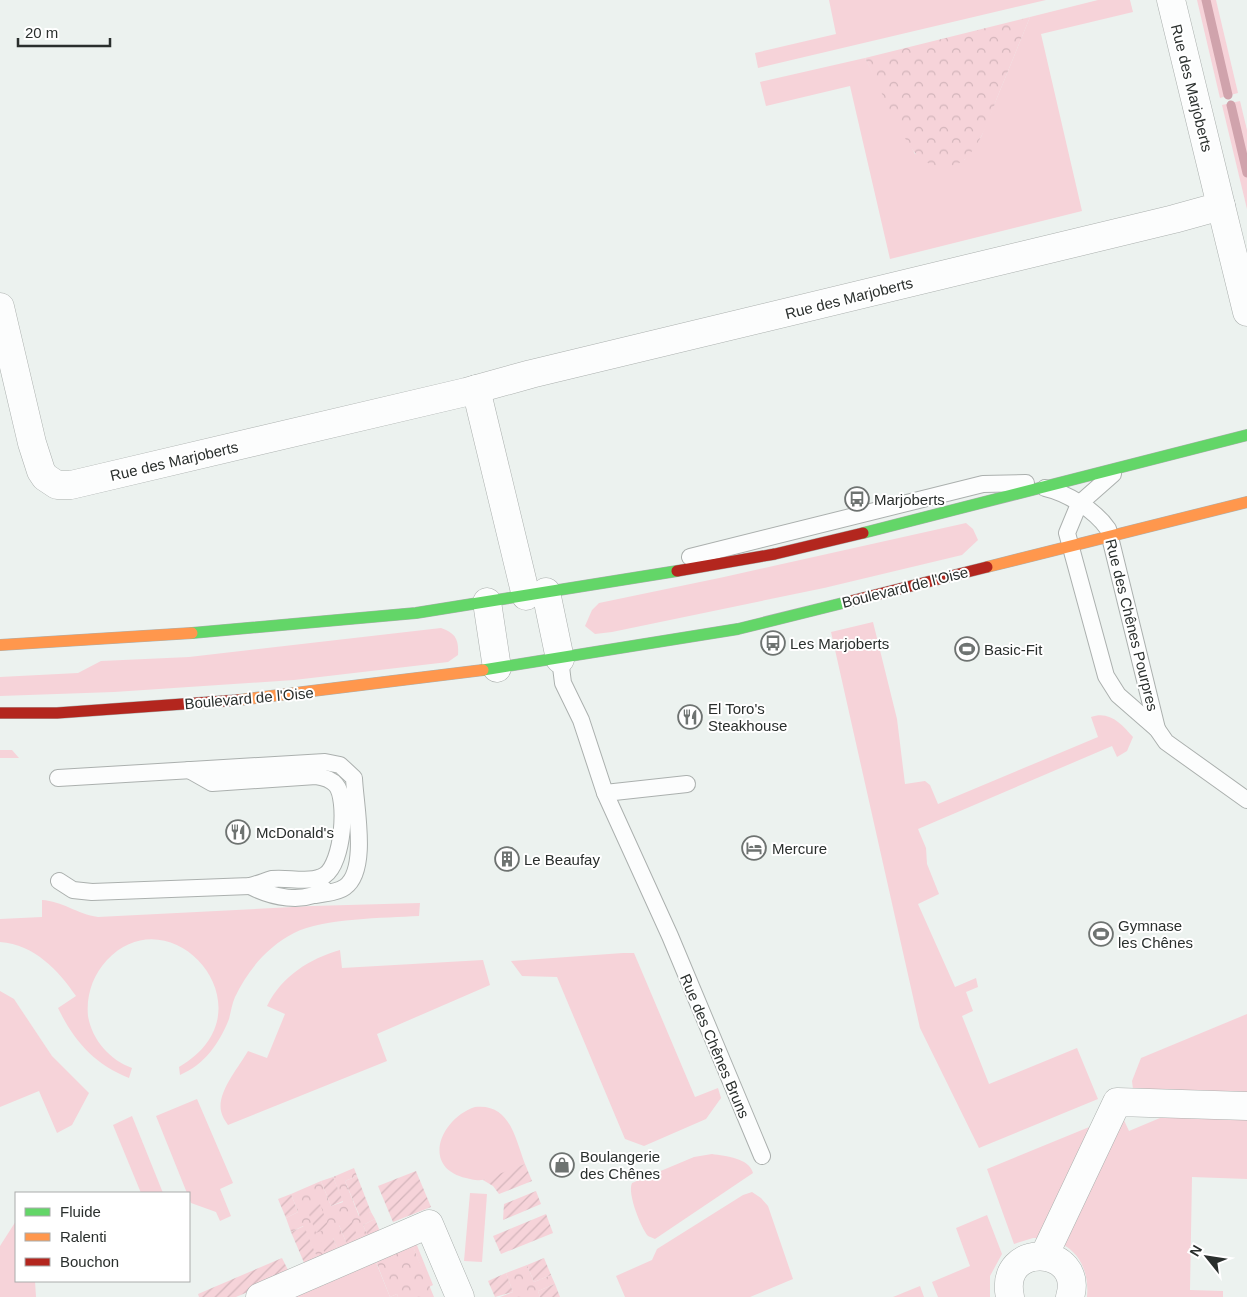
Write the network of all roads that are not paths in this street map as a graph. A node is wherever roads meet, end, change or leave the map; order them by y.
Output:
1 (1171, 0) edge
2 (1221, 206) junction
3 (0, 307) edge
4 (1247, 312) edge
5 (476, 389) junction
6 (1247, 435) edge
7 (1125, 464) junction
8 (1047, 485) junction
9 (1247, 502) edge
10 (1079, 504) junction
11 (1110, 536) junction
12 (1070, 545) junction
13 (638, 578) joint
14 (536, 594) junction
15 (487, 602) junction
16 (0, 645) edge
17 (560, 659) junction
18 (498, 668) junction
19 (0, 713) edge
20 (1157, 729) junction
21 (189, 770) junction
22 (58, 778) dead end
23 (687, 784) dead end
24 (605, 793) junction
25 (1247, 800) edge
26 (337, 860) junction
27 (59, 881) dead end
28 (250, 886) junction
29 (316, 895) junction
30 (1247, 1106) edge
31 (762, 1156) dead end
32 (1044, 1256) junction
33 (260, 1297) edge
34 (460, 1297) edge
35 (1010, 1297) edge
36 (1070, 1297) edge

1 - 2 street, Rue des Marjoberts
2 - 4 street, Rue des Marjoberts
2 - 5 street, Rue des Marjoberts
3 - 5 street, Rue des Marjoberts
5 - 14 street
6 - 7 main road
7 - 8 main road
7 - 10 lane, Rue des Chênes Pourpres
8 - 10 lane, Rue des Chênes Pourpres
8 - 13 lane
9 - 11 main road, Boulevard de l'Oise
10 - 11 lane, Rue des Chênes Pourpres
10 - 12 lane, Rue des Chênes Pourpres
11 - 12 main road, Boulevard de l'Oise
11 - 20 lane, Rue des Chênes Pourpres
12 - 17 main road, Boulevard de l'Oise
12 - 20 lane, Rue des Chênes Pourpres
13 - 14 main road
14 - 15 main road
14 - 17 street
15 - 16 main road
15 - 18 street
17 - 18 main road, Boulevard de l'Oise
17 - 24 lane, Rue des Chênes Bruns
18 - 19 main road, Boulevard de l'Oise
20 - 25 lane, Rue des Chênes Pourpres
21 - 22 lane
21 - 26 lane
21 - 29 lane
23 - 24 lane
24 - 31 lane, Rue des Chênes Bruns
26 - 28 lane
26 - 29 lane
27 - 28 lane
28 - 29 lane
30 - 32 street
32 - 35 street
32 - 36 street
33 - 34 street

